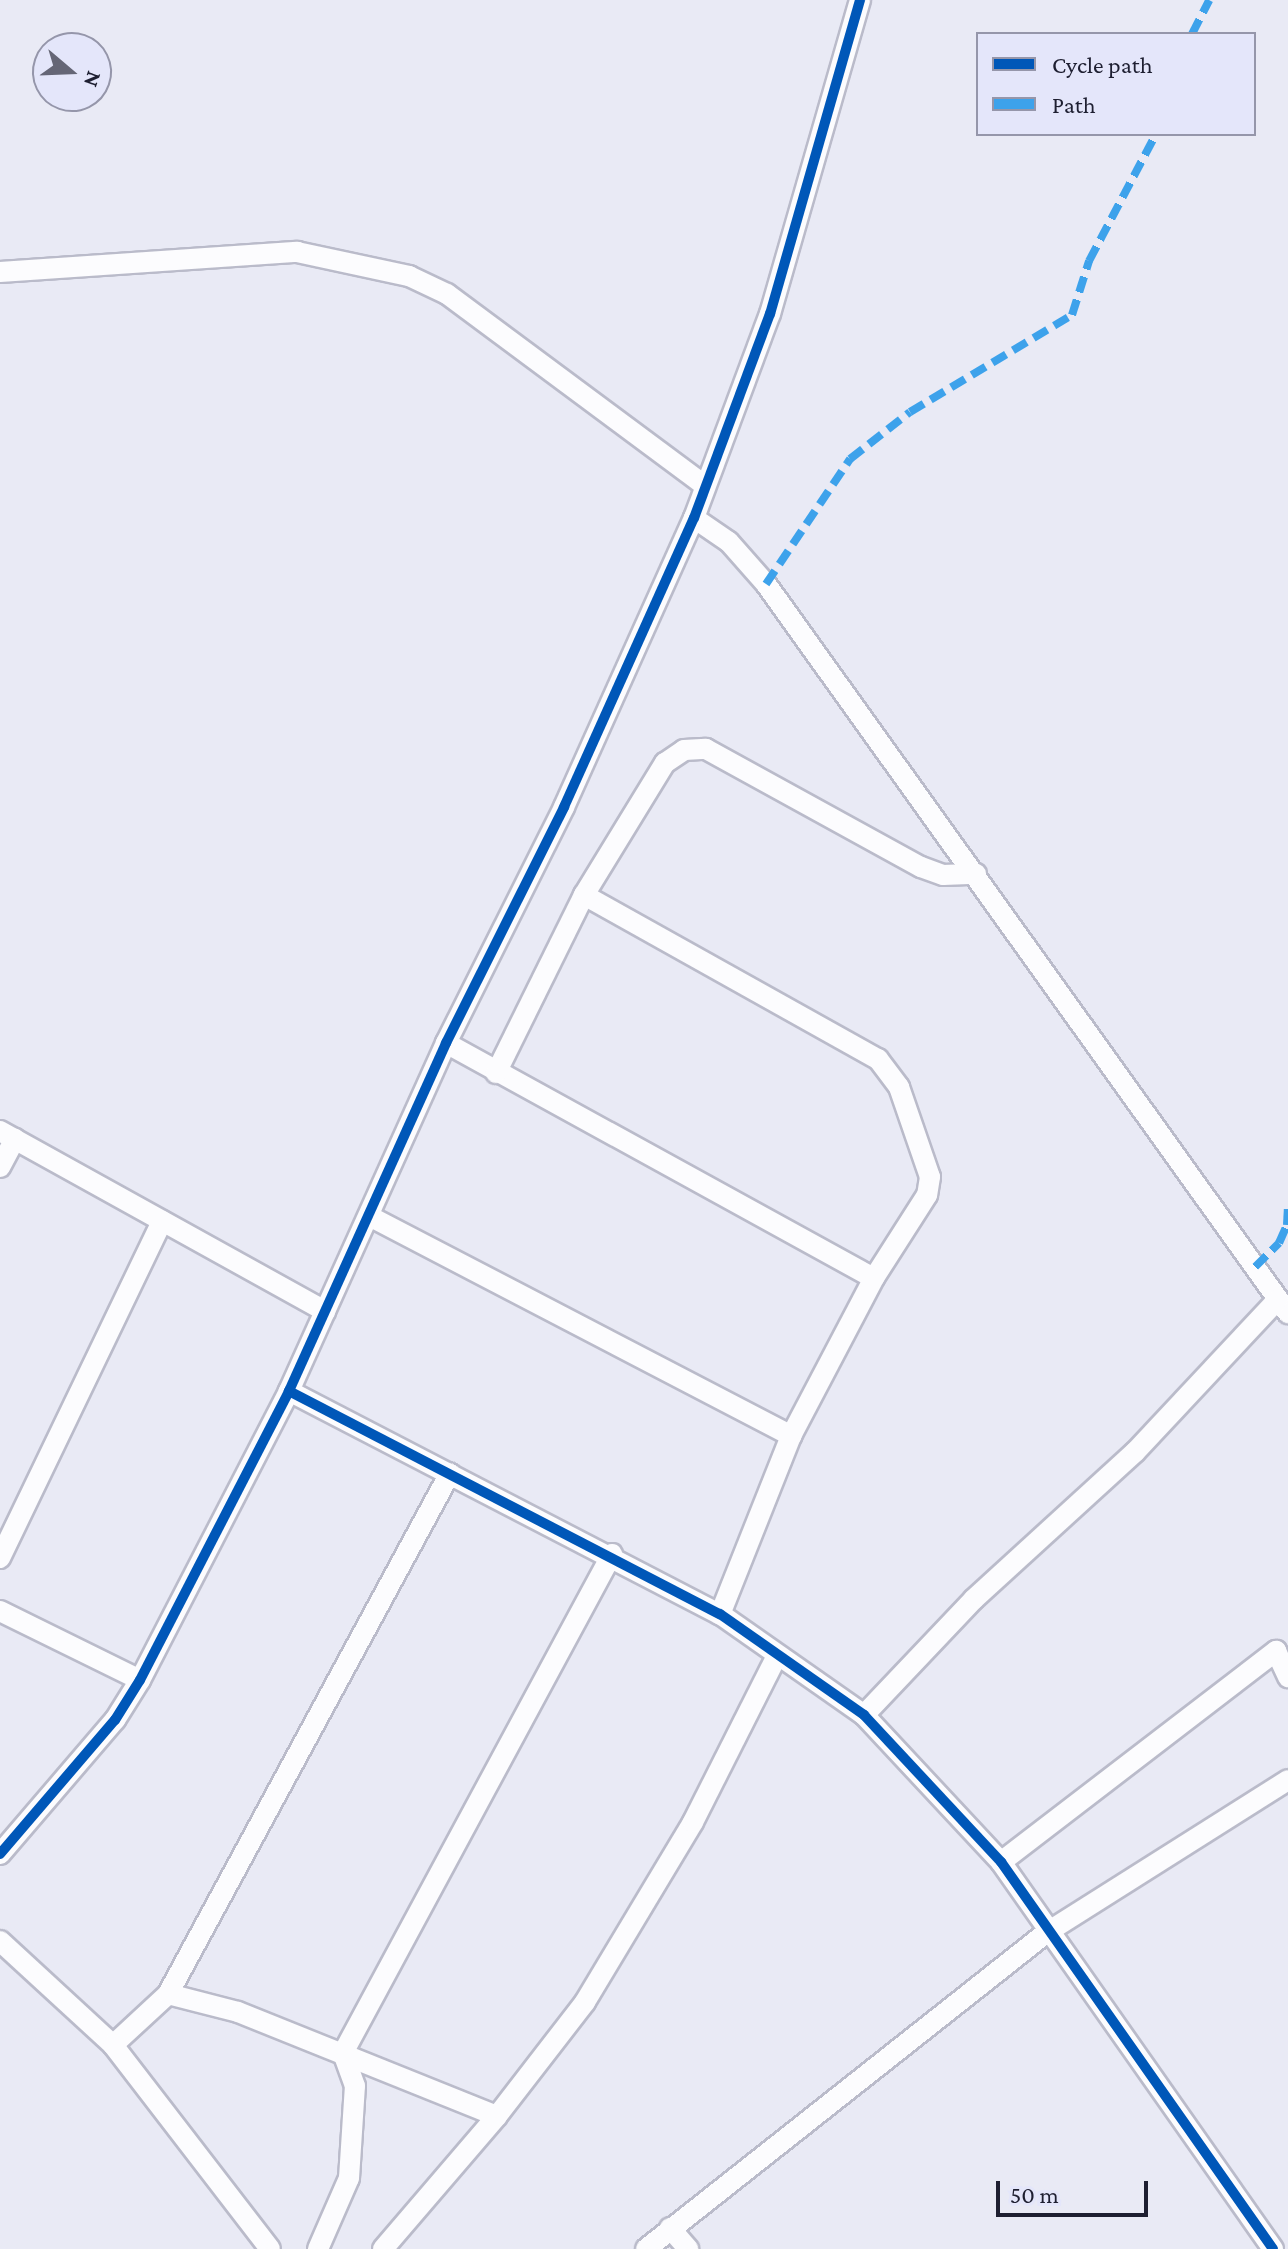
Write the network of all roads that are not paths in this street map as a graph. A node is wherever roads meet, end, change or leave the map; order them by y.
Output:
1 (860, 0) edge
2 (0, 272) edge
3 (704, 485) junction
4 (694, 518) junction
5 (976, 874) junction
6 (584, 895) junction
7 (446, 1043) junction
8 (496, 1073) junction
9 (8, 1135) edge
10 (0, 1167) edge
11 (371, 1217) junction
12 (162, 1221) junction
13 (874, 1278) junction
14 (1283, 1306) edge
15 (325, 1311) junction
16 (289, 1391) junction
17 (791, 1436) junction
18 (450, 1473) junction
19 (612, 1554) junction
20 (0, 1558) edge
21 (0, 1611) edge
22 (720, 1614) junction
23 (777, 1656) junction
24 (1288, 1677) edge
25 (140, 1680) junction
26 (864, 1715) junction
27 (1288, 1780) edge
28 (0, 1854) edge
29 (1001, 1862) junction
30 (1046, 1933) junction
31 (0, 1941) edge
32 (168, 1994) junction
33 (113, 2045) junction
34 (343, 2053) junction
35 (497, 2116) junction
36 (670, 2228) junction
37 (270, 2249) edge
38 (318, 2249) edge
39 (383, 2249) edge
40 (646, 2249) edge
41 (688, 2249) edge
42 (1273, 2249) edge

1 - 3 street
2 - 3 street
3 - 4 street
4 - 5 street
4 - 7 street
5 - 6 street
5 - 14 street
6 - 8 street
6 - 13 street
7 - 8 street
7 - 11 street
8 - 13 street
9 - 10 street
9 - 12 street
11 - 15 street
11 - 17 street
12 - 15 street
12 - 20 street
13 - 17 street
14 - 26 street
15 - 16 street
16 - 18 street
16 - 25 street
17 - 22 street
18 - 19 street
18 - 32 street
19 - 22 street
19 - 34 street
21 - 25 street
22 - 23 street
23 - 26 street
23 - 35 street
24 - 29 street
25 - 28 street
26 - 29 street
27 - 30 street
29 - 30 street
30 - 36 street
30 - 42 street
31 - 33 street
32 - 33 street
32 - 34 street
33 - 37 street
34 - 35 street
34 - 38 street
35 - 39 street
36 - 40 street
36 - 41 street

